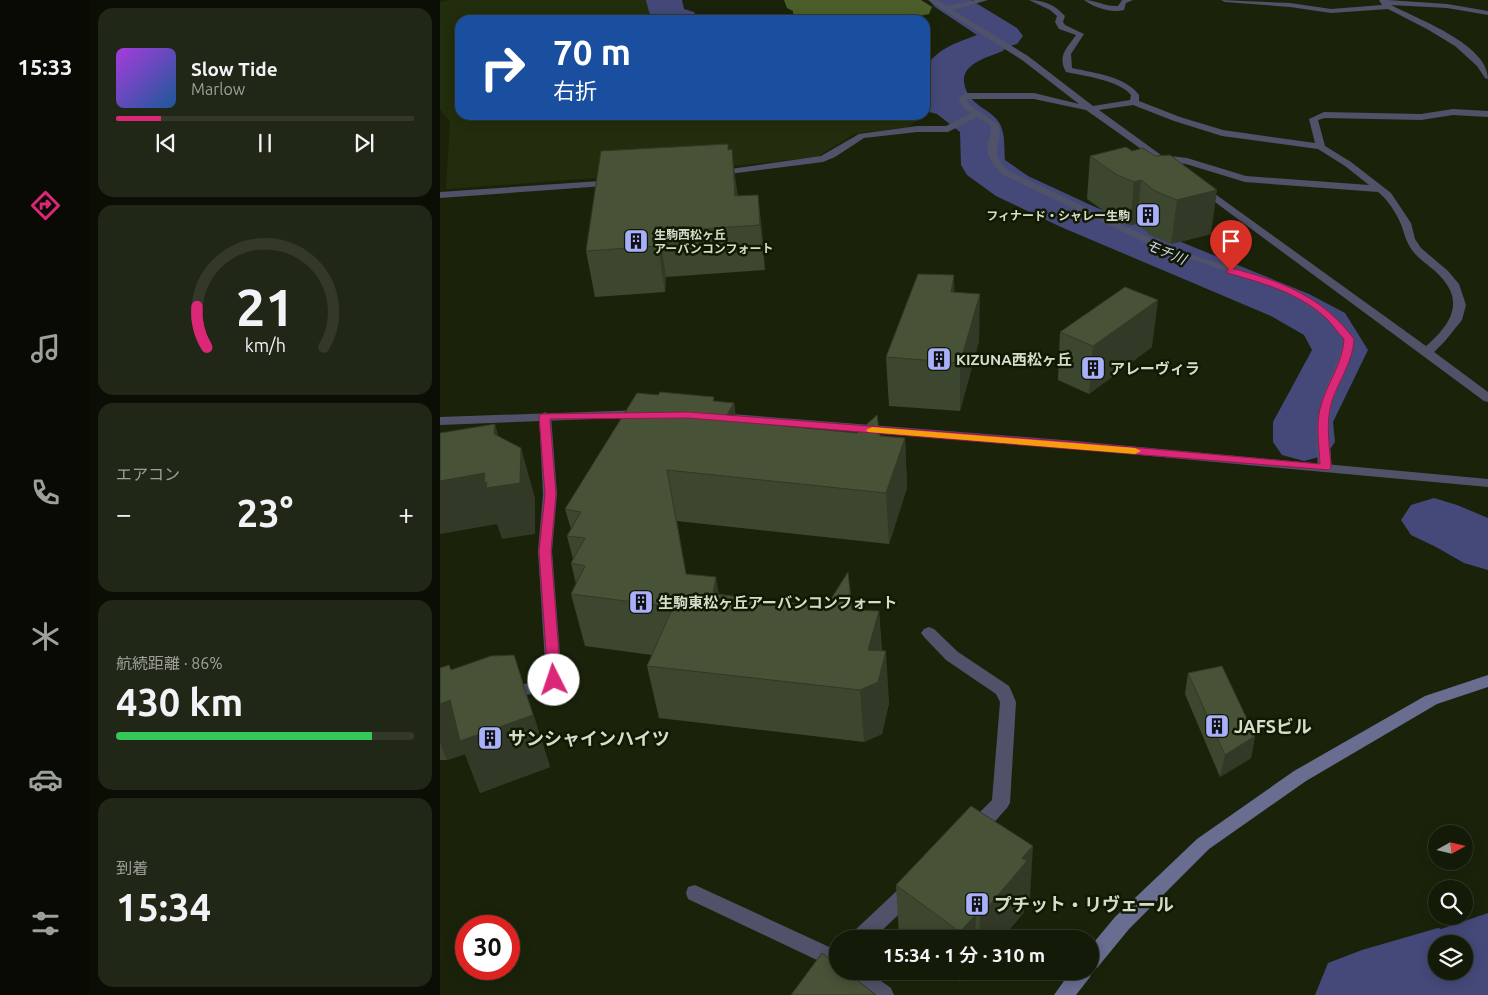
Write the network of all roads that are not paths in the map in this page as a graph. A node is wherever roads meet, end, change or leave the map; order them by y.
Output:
1 (932, 0) edge
2 (984, 0) edge
3 (1033, 0) edge
4 (1088, 0) edge
5 (1129, 0) edge
6 (1231, 0) edge
7 (1384, 3) edge
8 (948, 8) junction
9 (1488, 13) edge
10 (1488, 76) edge
11 (1134, 102) junction
12 (1090, 108) junction
13 (976, 114) junction
14 (1488, 114) edge
15 (1321, 147) junction
16 (1159, 158) junction
17 (710, 174) edge
18 (622, 182) edge
19 (1380, 189) junction
20 (440, 195) edge
21 (1427, 352) junction
22 (1488, 398) edge
23 (660, 415) edge
24 (545, 416) junction
25 (707, 416) edge
26 (440, 421) edge
27 (1325, 468) junction
28 (1488, 483) edge
29 (929, 634) dead end
30 (1488, 681) edge
31 (495, 695) edge
32 (966, 837) edge
33 (923, 878) edge
34 (695, 893) dead end
35 (868, 930) edge
36 (1099, 951) edge
37 (829, 957) edge
38 (864, 980) edge
39 (1076, 980) edge
40 (884, 995) edge
41 (1064, 995) edge

1 - 8 street
2 - 8 street
3 - 11 street
4 - 5 street
6 - 7 street
7 - 9 street
7 - 10 street
8 - 12 street
11 - 12 street
11 - 15 street
12 - 13 street
12 - 16 street
13 - 17 street
13 - 27 street
14 - 15 street
15 - 19 street
16 - 19 street
16 - 21 street
18 - 20 street
19 - 21 street
21 - 22 street
23 - 24 street
24 - 26 street
24 - 31 street
25 - 27 street
27 - 28 street
29 - 32 street
30 - 36 main road
33 - 35 street
34 - 37 street
38 - 40 street
39 - 41 main road

